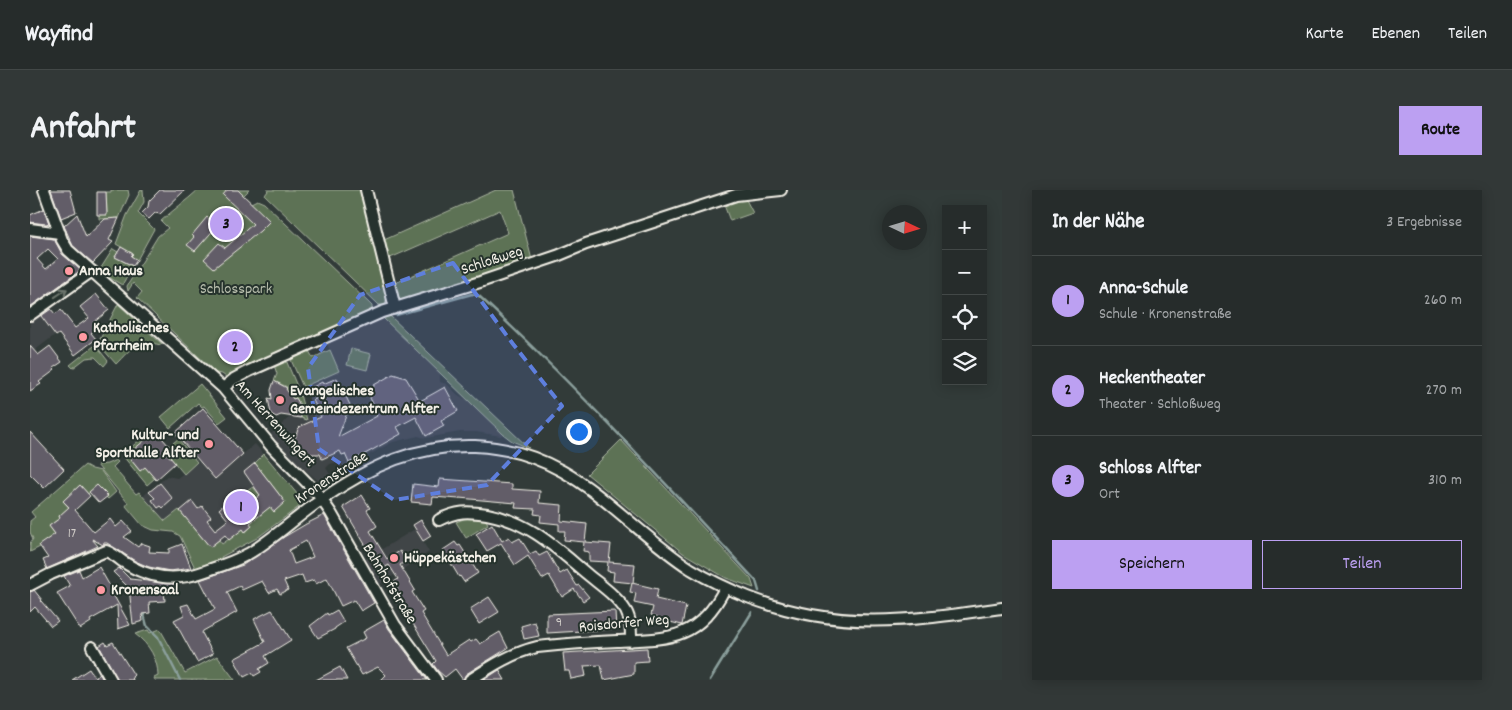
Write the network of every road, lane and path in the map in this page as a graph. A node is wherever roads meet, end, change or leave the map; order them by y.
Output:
1 (44, 190) edge
2 (366, 190) edge
3 (781, 190) edge
4 (30, 229) edge
5 (60, 234) junction
6 (92, 271) junction
7 (395, 308) junction
8 (30, 314) edge
9 (223, 388) junction
10 (322, 499) junction
11 (439, 520) dead end
12 (30, 585) edge
13 (725, 588) junction
14 (1002, 608) edge
15 (631, 641) junction
16 (92, 646) dead end
17 (111, 680) edge
18 (436, 680) edge
19 (470, 680) edge

1 - 5 street, Am Herrenwingert
2 - 7 street
3 - 7 street, Schloßweg
4 - 5 street
5 - 6 street, Am Herrenwingert
8 -> 6 street
6 - 9 street, Am Herrenwingert
7 - 9 street, Schloßweg
9 - 10 street, Am Herrenwingert
10 - 12 street, Kronenstraße
10 - 13 street, Kronenstraße
10 - 18 street, Bahnhofstraße
11 - 15 street
13 - 14 street
13 - 15 street, Roisdorfer Weg
15 - 19 street, Roisdorfer Weg
16 - 17 street

